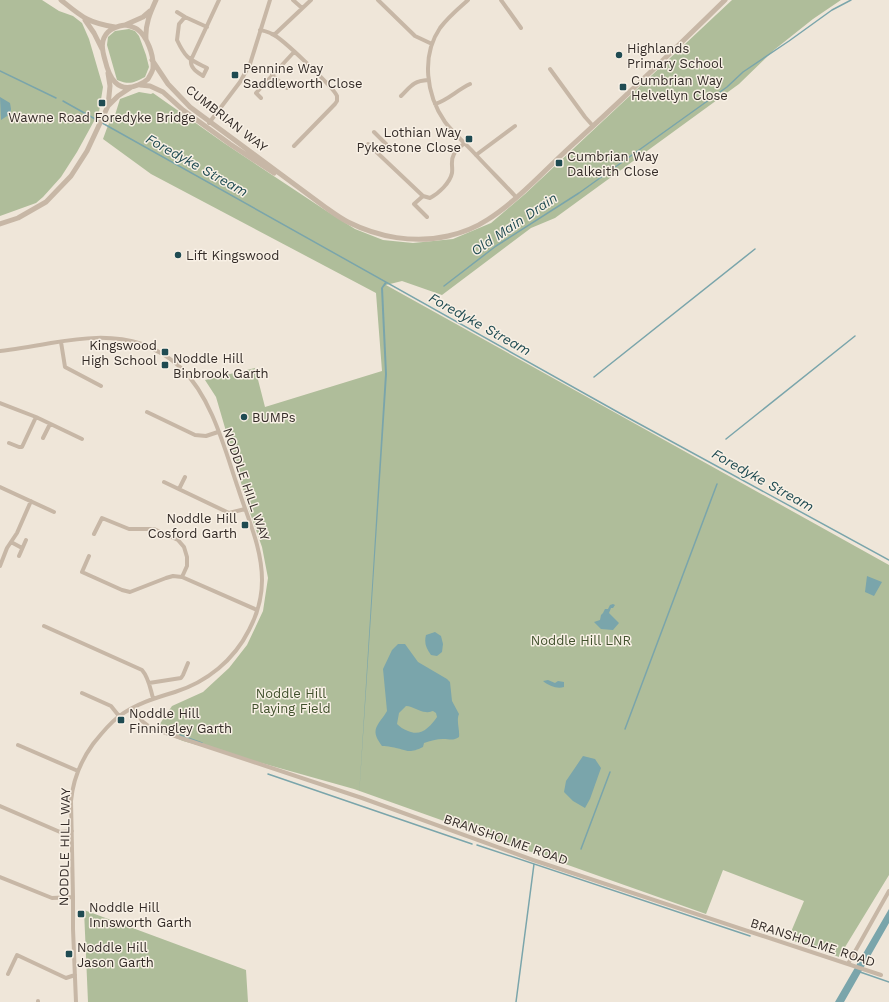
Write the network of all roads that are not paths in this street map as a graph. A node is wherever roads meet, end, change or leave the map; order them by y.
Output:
1 (61, 0) edge
2 (156, 0) edge
3 (220, 0) edge
4 (293, 0) edge
5 (311, 0) edge
6 (378, 0) edge
7 (468, 0) edge
8 (501, 0) edge
9 (725, 0) edge
10 (268, 1) edge
11 (302, 8) junction
12 (151, 10) junction
13 (177, 12) dead end
14 (184, 17) junction
15 (83, 18) junction
16 (125, 25) junction
17 (207, 26) junction
18 (115, 27) junction
19 (521, 28) dead end
20 (260, 30) junction
21 (274, 35) junction
22 (146, 39) junction
23 (432, 44) junction
24 (102, 49) junction
25 (294, 52) junction
26 (152, 60) junction
27 (550, 69) dead end
28 (108, 73) junction
29 (272, 75) junction
30 (428, 80) junction
31 (470, 84) dead end
32 (140, 85) junction
33 (130, 88) junction
34 (286, 88) dead end
35 (401, 96) dead end
36 (261, 98) dead end
37 (435, 104) junction
38 (108, 106) junction
39 (210, 122) junction
40 (514, 126) dead end
41 (593, 126) junction
42 (207, 127) junction
43 (374, 132) dead end
44 (465, 143) junction
45 (368, 144) dead end
46 (294, 146) dead end
47 (378, 153) junction
48 (476, 155) junction
49 (296, 186) junction
50 (423, 196) junction
51 (516, 197) junction
52 (428, 217) dead end
53 (0, 224) edge
54 (61, 342) junction
55 (0, 351) edge
56 (101, 386) dead end
57 (0, 402) edge
58 (146, 412) dead end
59 (36, 417) junction
60 (50, 424) junction
61 (218, 432) junction
62 (43, 438) dead end
63 (82, 439) dead end
64 (9, 443) dead end
65 (185, 477) dead end
66 (164, 482) dead end
67 (0, 487) edge
68 (179, 489) junction
69 (31, 501) junction
70 (245, 509) junction
71 (54, 512) dead end
72 (94, 534) dead end
73 (26, 540) dead end
74 (11, 542) junction
75 (22, 548) junction
76 (19, 556) dead end
77 (88, 556) dead end
78 (0, 566) edge
79 (182, 577) junction
80 (257, 610) junction
81 (44, 626) dead end
82 (188, 663) dead end
83 (150, 683) junction
84 (82, 693) dead end
85 (153, 698) junction
86 (134, 708) junction
87 (119, 716) junction
88 (18, 745) dead end
89 (78, 771) junction
90 (0, 806) edge
91 (72, 832) junction
92 (0, 877) edge
93 (889, 891) edge
94 (73, 897) junction
95 (850, 964) junction
96 (8, 974) dead end
97 (75, 975) junction
98 (881, 975) dead end
99 (76, 1002) edge

1 - 15 street
2 - 12 street
3 - 17 street
4 - 11 street
5 - 11 street
6 - 23 street
7 - 23 street
8 - 19 street
9 - 41 street, CUMBRIAN WAY
10 - 20 street
11 - 21 street
12 - 16 street
12 - 22 street
13 - 14 street
14 - 17 street
14 - 17 street
15 - 18 street
15 - 24 street
16 - 18 street
16 - 22 street
18 - 24 street
20 - 21 street
20 - 39 street
21 - 25 street
22 - 26 street
23 - 30 street
24 - 28 street
25 - 29 street
25 - 46 street
26 - 32 street
26 - 39 street, CUMBRIAN WAY
27 - 41 street
28 - 33 street
28 - 38 street
29 - 34 street
29 - 36 street
30 - 35 street
30 - 37 street
31 - 37 street
32 - 33 street
32 - 42 street, CUMBRIAN WAY
33 - 38 street
37 - 44 street
38 - 53 street
39 - 42 street
39 - 49 street, CUMBRIAN WAY
40 - 48 street
41 - 51 street, CUMBRIAN WAY
42 - 49 street, CUMBRIAN WAY
43 - 47 street
44 - 48 street
44 - 50 street
45 - 47 street
47 - 50 street
48 - 51 street
49 - 51 street, CUMBRIAN WAY
50 - 52 street
54 - 55 street, NODDLE HILL WAY
54 - 56 street
54 - 61 street, NODDLE HILL WAY
57 - 59 street
58 - 61 street
59 - 60 street
59 - 64 street
60 - 62 street
60 - 63 street
61 - 70 street, NODDLE HILL WAY
65 - 68 street
66 - 68 street
67 - 69 street
68 - 70 street
69 - 71 street
69 - 74 street
70 - 80 street, NODDLE HILL WAY
72 - 79 street
73 - 75 street
74 - 75 street
74 - 78 street
75 - 76 street
77 - 79 street
79 - 80 street
80 - 85 street, NODDLE HILL WAY
81 - 83 street
82 - 83 street
83 - 85 street
84 - 87 street
85 - 86 street, NODDLE HILL WAY
86 - 87 street, NODDLE HILL WAY
86 - 95 street, BRANSHOLME ROAD
87 - 89 street, NODDLE HILL WAY
88 - 89 street
89 - 91 street, NODDLE HILL WAY
90 - 91 street
91 - 94 street, NODDLE HILL WAY
92 - 94 street
93 - 95 street
94 - 97 street, NODDLE HILL WAY
95 - 98 street, BRANSHOLME ROAD
96 - 97 street
97 - 99 street, NODDLE HILL WAY

